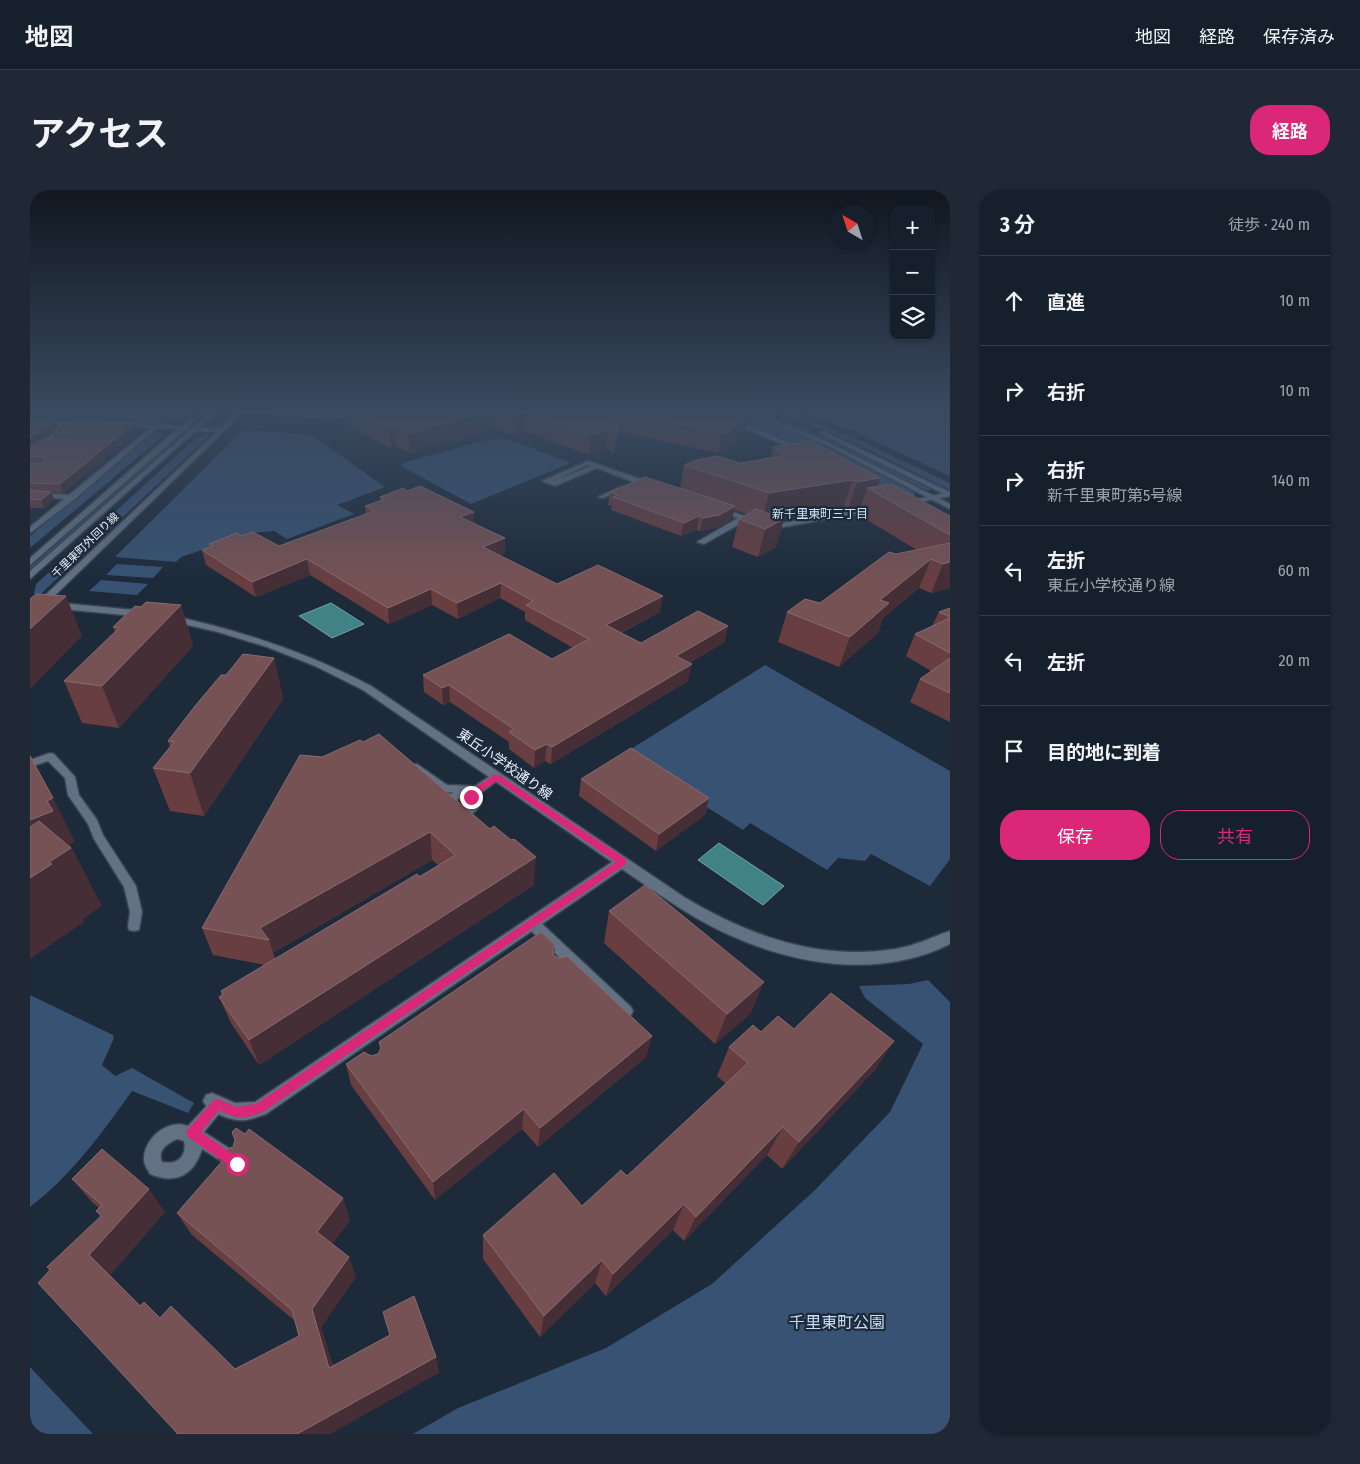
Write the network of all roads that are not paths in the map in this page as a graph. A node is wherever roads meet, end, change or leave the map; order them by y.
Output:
1 (107, 467) edge
2 (138, 467) edge
3 (151, 467) edge
4 (182, 467) edge
5 (579, 467) edge
6 (595, 467) edge
7 (600, 467) edge
8 (873, 467) edge
9 (894, 467) edge
10 (565, 473) junction
11 (574, 476) junction
12 (638, 481) junction
13 (663, 490) edge
14 (30, 494) edge
15 (949, 494) edge
16 (72, 497) junction
17 (932, 497) junction
18 (600, 498) dead end
19 (711, 507) edge
20 (950, 507) edge
21 (880, 508) edge
22 (912, 511) edge
23 (744, 518) junction
24 (34, 525) edge
25 (30, 531) edge
26 (701, 542) dead end
27 (30, 562) edge
28 (30, 576) edge
29 (34, 607) edge
30 (411, 763) edge
31 (30, 764) edge
32 (497, 777) junction
33 (444, 788) junction
34 (477, 790) junction
35 (476, 803) junction
36 (448, 805) junction
37 (622, 862) junction
38 (533, 924) junction
39 (134, 926) dead end
40 (950, 937) edge
41 (626, 1011) edge
42 (215, 1102) joint
43 (237, 1164) edge

1 - 16 street
2 - 27 street
3 - 28 street
4 - 29 street, 千里東町外回り線
5 - 10 street
6 - 11 street
7 - 12 street
8 - 17 street
9 - 15 street
10 - 11 street
10 - 11 street
12 - 13 street
12 - 18 lane
14 - 16 street
15 - 17 street
16 - 24 street
17 - 20 street
17 - 22 street
19 - 23 street
21 - 23 street
23 - 26 street
24 - 25 street
29 - 32 street, 東丘小学校通り線
30 - 33 lane
31 - 39 lane
32 - 34 lane
32 - 37 street, 東丘小学校通り線
33 - 34 lane
33 - 36 lane
34 - 35 lane
35 - 36 lane
35 - 36 lane
37 - 38 street
37 - 40 street, 東丘小学校通り線
38 - 41 lane
38 - 42 street
42 - 43 lane

